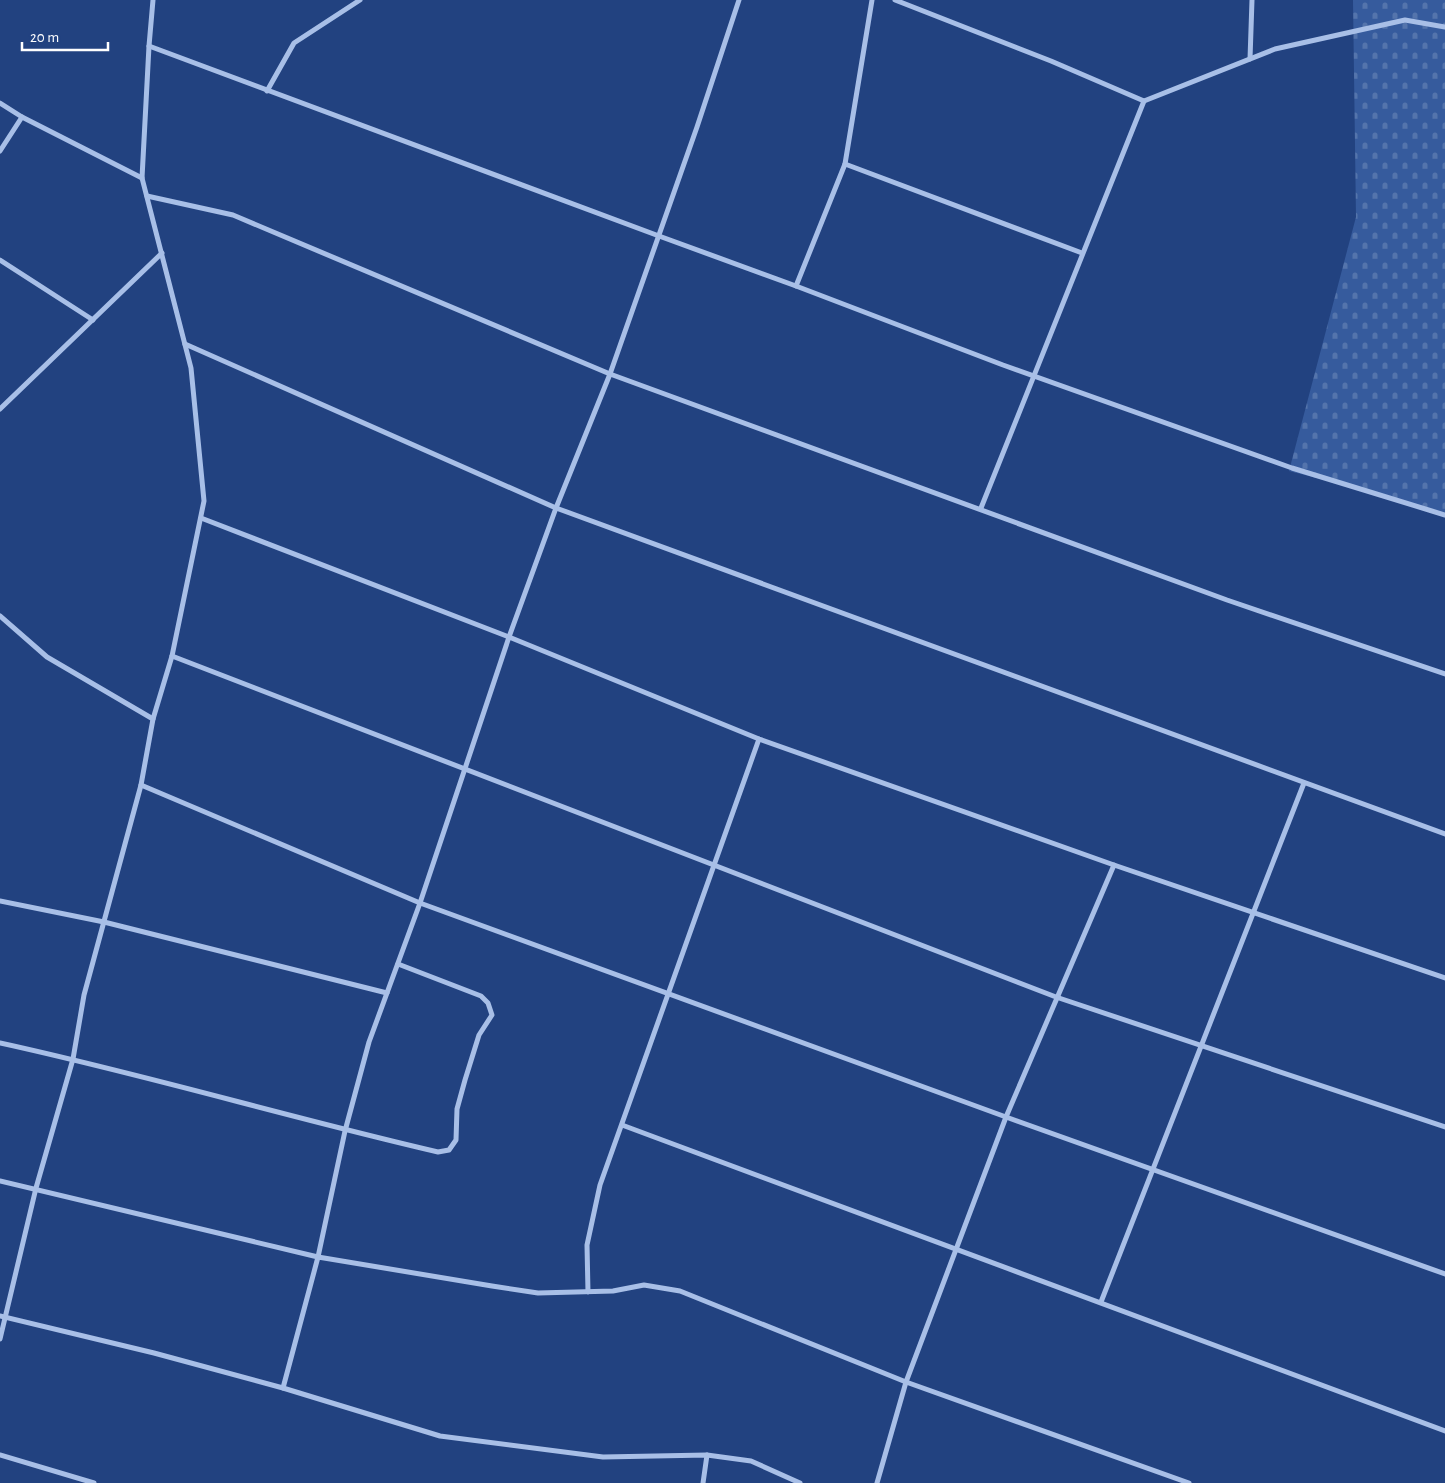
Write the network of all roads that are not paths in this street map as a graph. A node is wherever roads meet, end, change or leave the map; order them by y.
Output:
1 (153, 0) edge
2 (360, 0) edge
3 (739, 0) edge
4 (872, 0) edge
5 (895, 0) edge
6 (1252, 0) edge
7 (1445, 27) edge
8 (149, 46) junction
9 (1250, 59) junction
10 (267, 91) junction
11 (1144, 101) junction
12 (0, 103) edge
13 (22, 117) junction
14 (0, 151) edge
15 (845, 164) junction
16 (142, 178) junction
17 (147, 196) junction
18 (659, 236) junction
19 (162, 253) junction
20 (1082, 254) junction
21 (0, 260) edge
22 (796, 286) junction
23 (93, 320) junction
24 (185, 344) junction
25 (610, 374) junction
26 (1034, 375) junction
27 (0, 409) edge
28 (556, 508) junction
29 (981, 508) junction
30 (1445, 515) edge
31 (201, 518) junction
32 (0, 616) edge
33 (509, 637) junction
34 (172, 656) junction
35 (1445, 674) edge
36 (154, 719) junction
37 (759, 739) junction
38 (466, 769) junction
39 (1304, 783) junction
40 (141, 785) junction
41 (1445, 834) edge
42 (714, 865) junction
43 (1114, 865) junction
44 (0, 901) edge
45 (420, 903) junction
46 (1253, 913) junction
47 (104, 922) junction
48 (398, 964) junction
49 (1445, 978) edge
50 (387, 993) junction
51 (668, 994) junction
52 (1056, 997) junction
53 (0, 1043) edge
54 (1201, 1045) junction
55 (73, 1059) junction
56 (1006, 1117) junction
57 (622, 1125) junction
58 (1445, 1127) edge
59 (346, 1131) junction
60 (1153, 1169) junction
61 (0, 1180) edge
62 (36, 1188) junction
63 (956, 1249) junction
64 (318, 1257) junction
65 (1445, 1274) edge
66 (588, 1292) junction
67 (1101, 1302) junction
68 (3, 1317) edge
69 (0, 1339) edge
70 (906, 1382) junction
71 (282, 1388) junction
72 (1445, 1431) edge
73 (707, 1455) junction
74 (0, 1456) edge
75 (94, 1483) edge
76 (703, 1483) edge
77 (800, 1483) edge
78 (877, 1483) edge
79 (1188, 1483) edge

1 - 8 street
2 - 10 street
3 - 18 street
4 - 15 street
5 - 11 street
6 - 9 street
7 - 9 street
8 - 10 street
8 - 16 street
9 - 11 street
10 - 18 street
11 - 20 street
12 - 13 street
13 - 14 street
13 - 16 street
15 - 20 street
15 - 22 street
16 - 17 street
17 - 19 street
17 - 25 street
18 - 22 street
18 - 25 street
19 - 23 street
19 - 24 street
20 - 26 street
21 - 23 street
22 - 26 street
23 - 27 street
24 - 28 street
24 - 31 street
25 - 28 street
25 - 29 street
26 - 29 street
26 - 30 street
28 - 33 street
28 - 39 street
29 - 35 street
31 - 33 street
31 - 34 street
32 - 36 street
33 - 37 street
33 - 38 street
34 - 36 street
34 - 38 street
36 - 40 street
37 - 42 street
37 - 43 street
38 - 42 street
38 - 45 street
39 - 41 street
39 - 46 street
40 - 45 street
40 - 47 street
42 - 51 street
42 - 52 street
43 - 46 street
43 - 52 street
44 - 47 street
45 - 48 street
45 - 51 street
46 - 49 street
46 - 54 street
47 - 50 street
47 - 55 street
48 - 50 street
48 - 59 street
50 - 59 street
51 - 56 street
51 - 57 street
52 - 54 street
52 - 56 street
53 - 55 street
54 - 58 street
54 - 60 street
55 - 59 street
55 - 62 street
56 - 60 street
56 - 63 street
57 - 63 street
57 - 66 street
59 - 64 street
60 - 65 street
60 - 67 street
61 - 62 street
62 - 64 street
62 - 68 street
63 - 67 street
63 - 70 street
64 - 66 street
64 - 71 street
66 - 70 street
67 - 72 street
68 - 69 street
68 - 71 street
70 - 78 street
70 - 79 street
71 - 73 street
73 - 76 street
73 - 77 street
74 - 75 street

